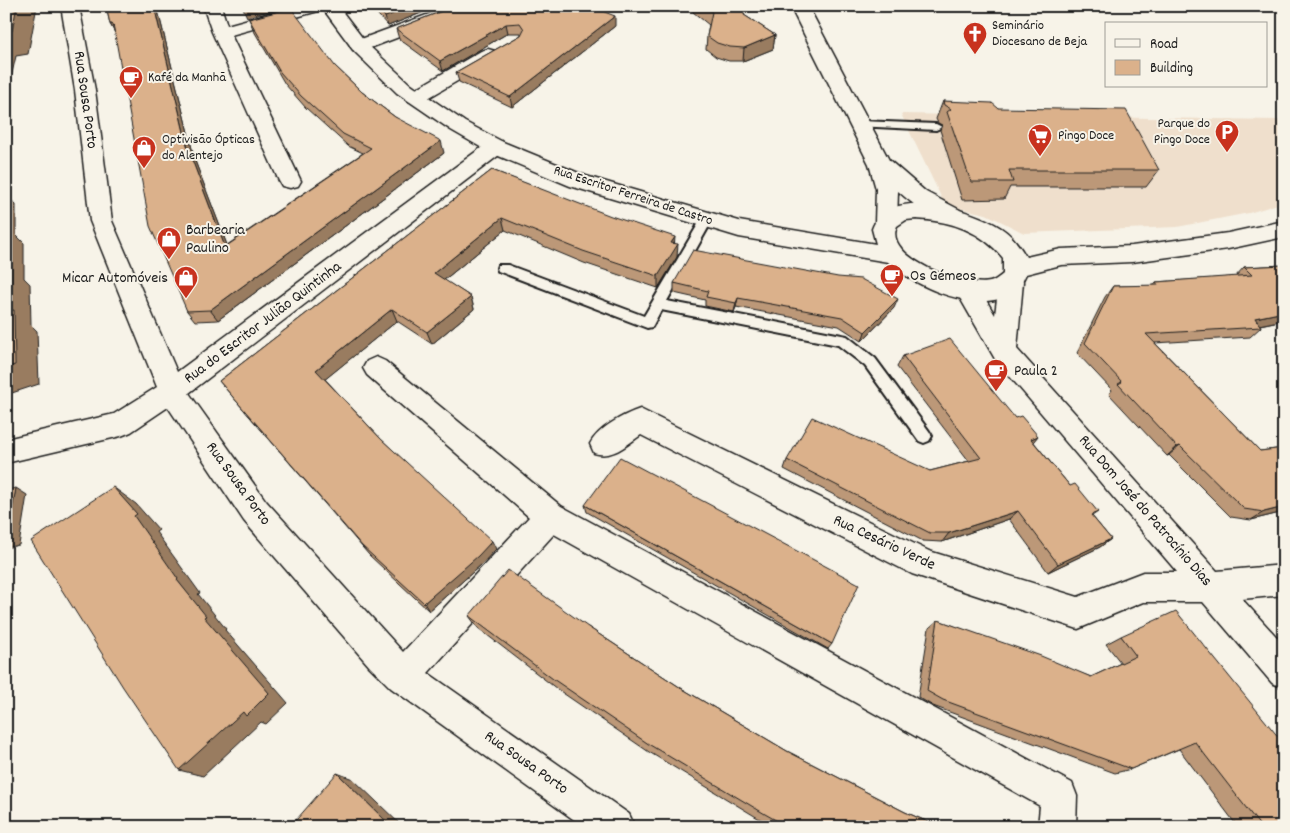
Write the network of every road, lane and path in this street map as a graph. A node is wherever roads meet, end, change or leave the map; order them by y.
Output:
1 (70, 6) edge
2 (212, 6) edge
3 (316, 6) edge
4 (329, 6) edge
5 (799, 6) edge
6 (452, 10) edge
7 (221, 32) junction
8 (507, 44) edge
9 (359, 46) junction
10 (416, 97) junction
11 (860, 124) junction
12 (936, 127) dead end
13 (496, 147) junction
14 (880, 164) junction
15 (290, 181) dead end
16 (952, 215) junction
17 (707, 219) junction
18 (885, 228) junction
19 (1284, 229) edge
20 (813, 243) junction
21 (1003, 244) junction
22 (894, 255) junction
23 (1061, 258) junction
24 (503, 268) dead end
25 (1014, 275) junction
26 (968, 291) junction
27 (657, 304) junction
28 (1004, 352) junction
29 (376, 368) dead end
30 (172, 391) junction
31 (924, 436) dead end
32 (604, 444) dead end
33 (6, 452) edge
34 (550, 516) junction
35 (1284, 580) edge
36 (1212, 587) junction
37 (1284, 671) edge
38 (403, 676) junction
39 (616, 827) edge
40 (1057, 827) edge

1 - 30 street, Rua Sousa Porto
2 - 7 street
3 - 7 street
4 - 9 street, Rua Escritor Ferreira de Castro
5 - 11 street
6 - 9 street
7 - 15 street
8 - 10 street
9 - 10 street, Rua Escritor Ferreira de Castro
10 - 13 street, Rua Escritor Ferreira de Castro
11 - 12 lane
11 - 14 street
13 - 17 street, Rua Escritor Ferreira de Castro
13 - 30 street, Rua do Escritor Julião Quintinha
14 - 16 street
14 - 18 street
16 - 18 street, Rua Escritor Ferreira de Castro
16 - 21 street
17 - 20 street, Rua Escritor Ferreira de Castro
17 - 27 lane
18 - 20 street, Rua Escritor Ferreira de Castro
18 - 22 street
19 - 23 street
20 - 22 street, Rua Escritor Ferreira de Castro
21 - 23 street
21 - 25 street
22 - 26 street
23 - 25 street
24 - 27 lane
25 - 26 street
25 - 28 street
26 - 28 street, Rua Dom José do Patrocínio Dias
27 - 31 lane
28 - 36 street, Rua Dom José do Patrocínio Dias
29 - 34 street
30 - 33 street, Rua do Escritor Julião Quintinha
30 - 38 street, Rua Sousa Porto
32 - 36 street, Rua Cesário Verde
34 - 38 street
34 - 40 street
35 - 36 street
36 - 37 street, Rua Dom José do Patrocínio Dias
38 - 39 street, Rua Sousa Porto

